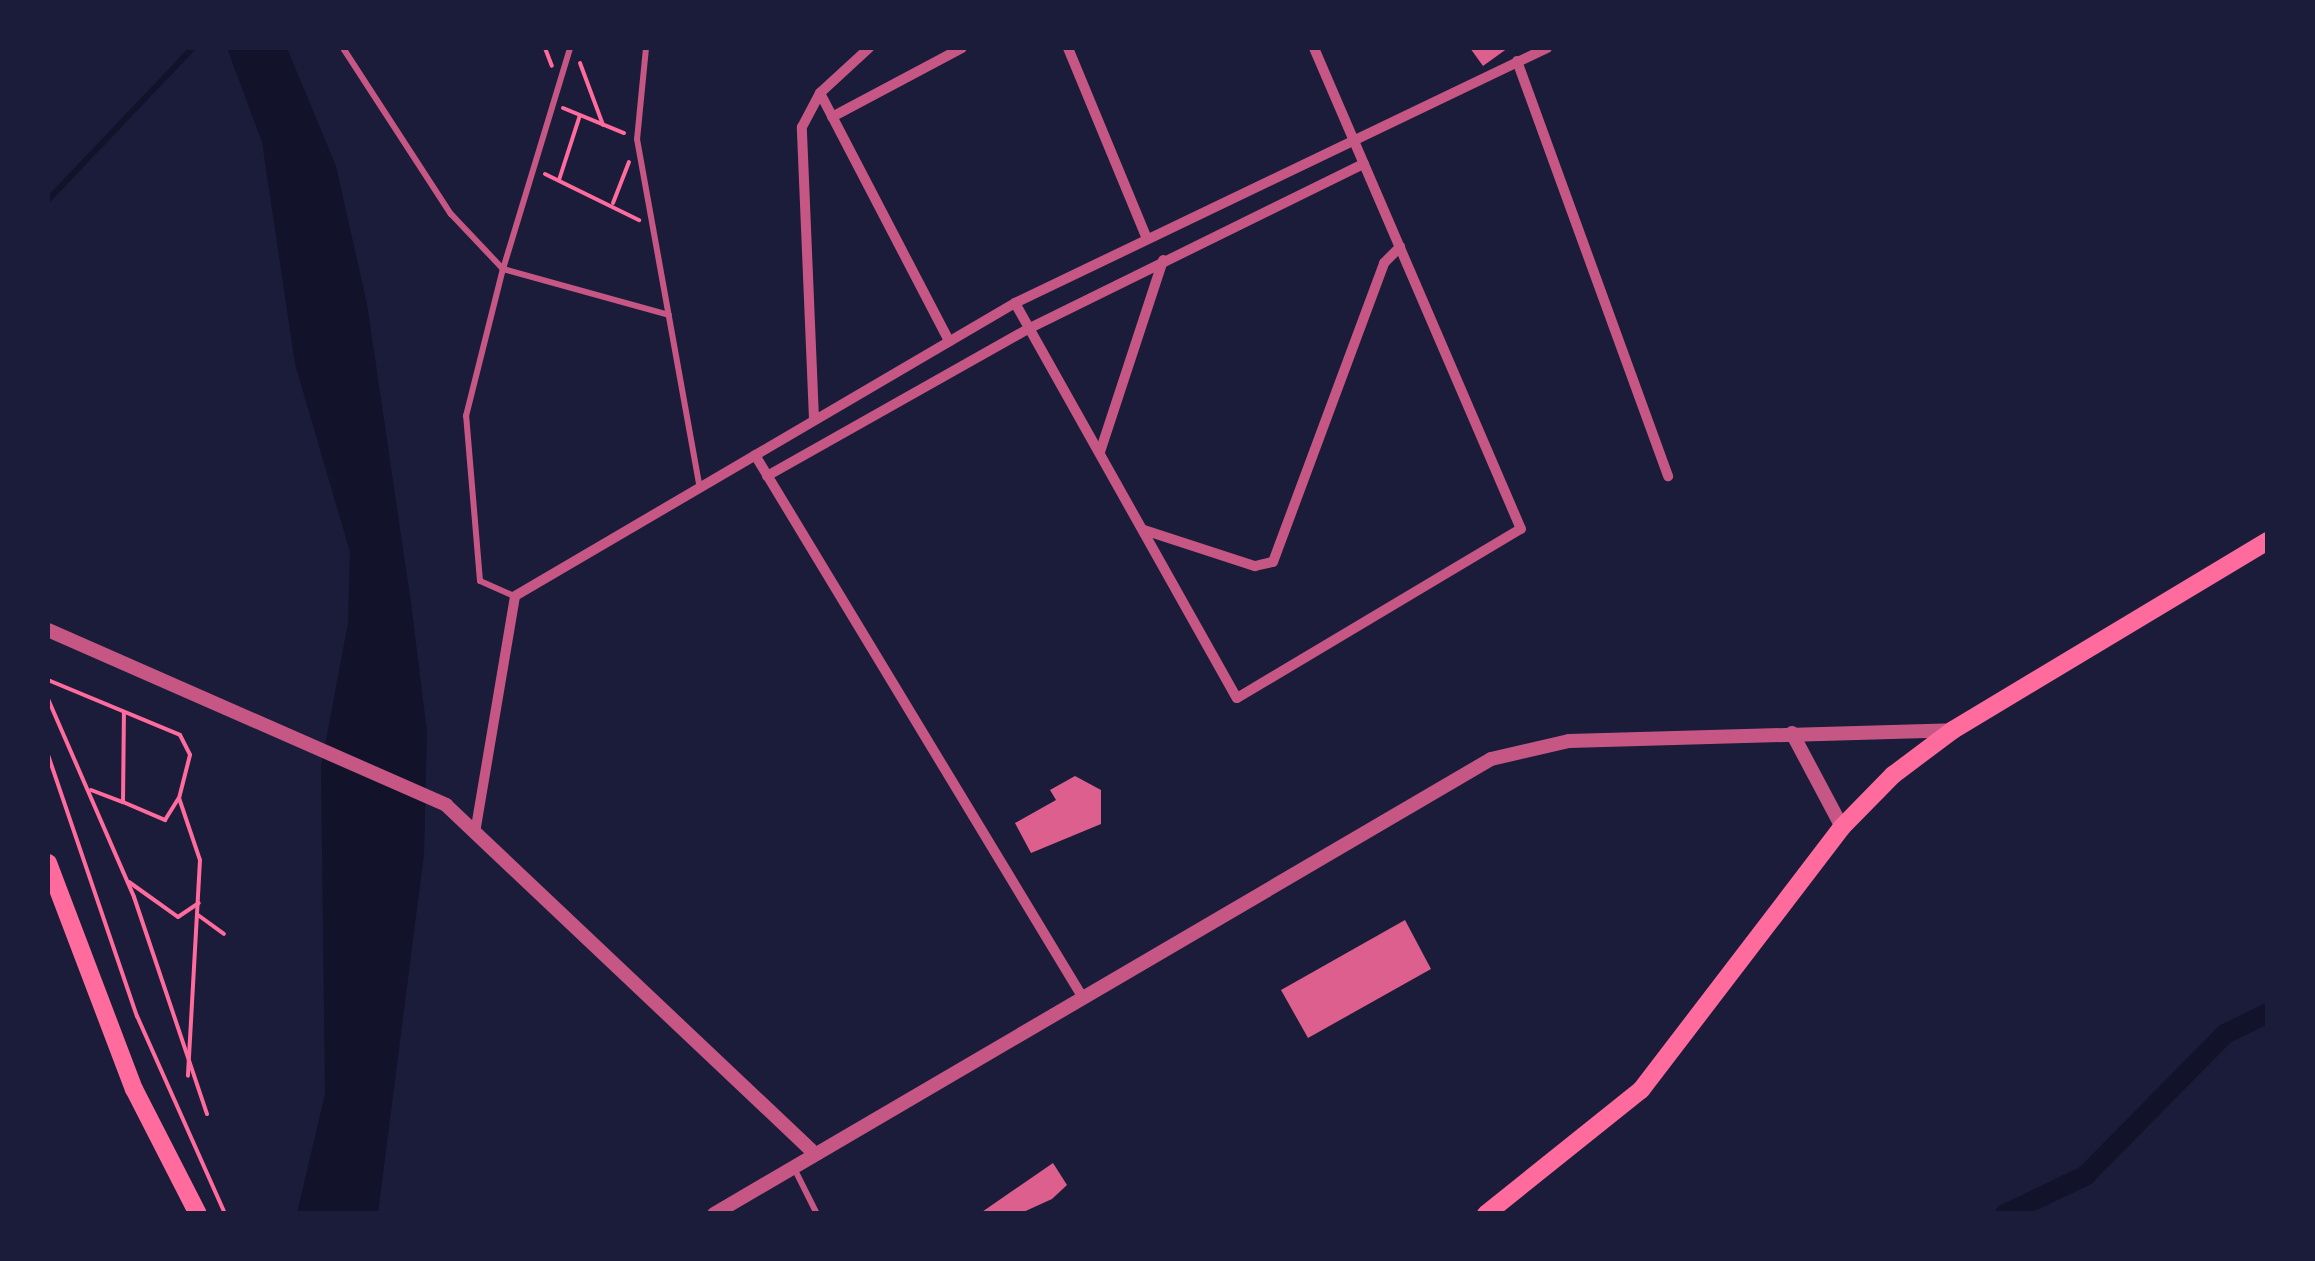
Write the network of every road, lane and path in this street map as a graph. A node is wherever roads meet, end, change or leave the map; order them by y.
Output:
1 (343, 48) edge
2 (572, 48) edge
3 (646, 48) edge
4 (869, 48) edge
5 (962, 48) edge
6 (1068, 48) edge
7 (1314, 48) edge
8 (1547, 48) edge
9 (1517, 61) junction
10 (820, 94) junction
11 (554, 105) junction
12 (580, 115) junction
13 (832, 117) junction
14 (603, 124) junction
15 (1352, 136) junction
16 (638, 139) junction
17 (1364, 164) junction
18 (534, 170) junction
19 (559, 180) junction
20 (613, 203) junction
21 (655, 232) junction
22 (1146, 236) junction
23 (1400, 247) junction
24 (1164, 258) junction
25 (502, 269) junction
26 (1015, 303) junction
27 (669, 315) junction
28 (1030, 328) junction
29 (948, 341) junction
30 (814, 420) junction
31 (1100, 452) junction
32 (755, 455) junction
33 (767, 476) junction
34 (1668, 476) dead end
35 (699, 484) junction
36 (1144, 530) junction
37 (2268, 541) edge
38 (515, 596) junction
39 (48, 630) edge
40 (48, 680) edge
41 (48, 698) edge
42 (124, 712) junction
43 (1952, 730) junction
44 (1792, 733) junction
45 (48, 754) edge
46 (91, 790) junction
47 (179, 798) junction
48 (122, 802) junction
49 (476, 827) junction
50 (1842, 827) junction
51 (48, 863) edge
52 (127, 881) junction
53 (198, 903) junction
54 (198, 915) junction
55 (224, 934) dead end
56 (1080, 993) junction
57 (188, 1076) junction
58 (208, 1114) dead end
59 (811, 1150) junction
60 (791, 1163) junction
61 (720, 1212) edge
62 (198, 1214) edge
63 (225, 1214) edge
64 (817, 1214) edge
65 (1486, 1214) edge

1 - 25 lane
2 - 11 lane
2 - 14 path
3 - 16 lane
4 - 10 street
5 - 13 street
6 - 22 street
7 - 15 street
8 - 9 street
9 - 15 street
9 - 34 street
10 - 13 street
10 - 30 street
11 - 12 path
11 - 18 lane
12 - 14 path
12 - 19 path
13 - 29 street
14 - 16 path
15 - 17 street
15 - 22 street
16 - 20 path
16 - 21 lane
17 - 23 street
17 - 24 street
18 - 19 path
18 - 25 lane
19 - 20 path
20 - 21 path
21 - 27 lane
22 - 26 street
23 - 36 street
23 - 36 street
24 - 28 street
24 - 31 street
25 - 27 lane
25 - 38 lane
26 - 28 street
26 - 29 street
27 - 35 lane
28 - 31 street
28 - 33 street
29 - 30 street
30 - 32 street
31 - 36 street
32 - 33 street
32 - 35 street
33 - 56 street
35 - 38 street
37 - 43 main road
38 - 49 street
39 - 49 street
40 - 42 path
41 - 46 path
42 - 47 path
42 - 48 path
43 - 44 street
43 - 50 main road
44 - 50 street
44 - 56 street
45 - 63 path
46 - 48 path
46 - 52 path
47 - 48 path
47 - 53 path
49 - 59 street
50 - 65 main road
51 - 62 main road
52 - 53 path
52 - 57 path
53 - 54 path
54 - 55 path
54 - 57 path
56 - 59 street
57 - 58 path
59 - 60 street
60 - 61 street
60 - 64 lane

